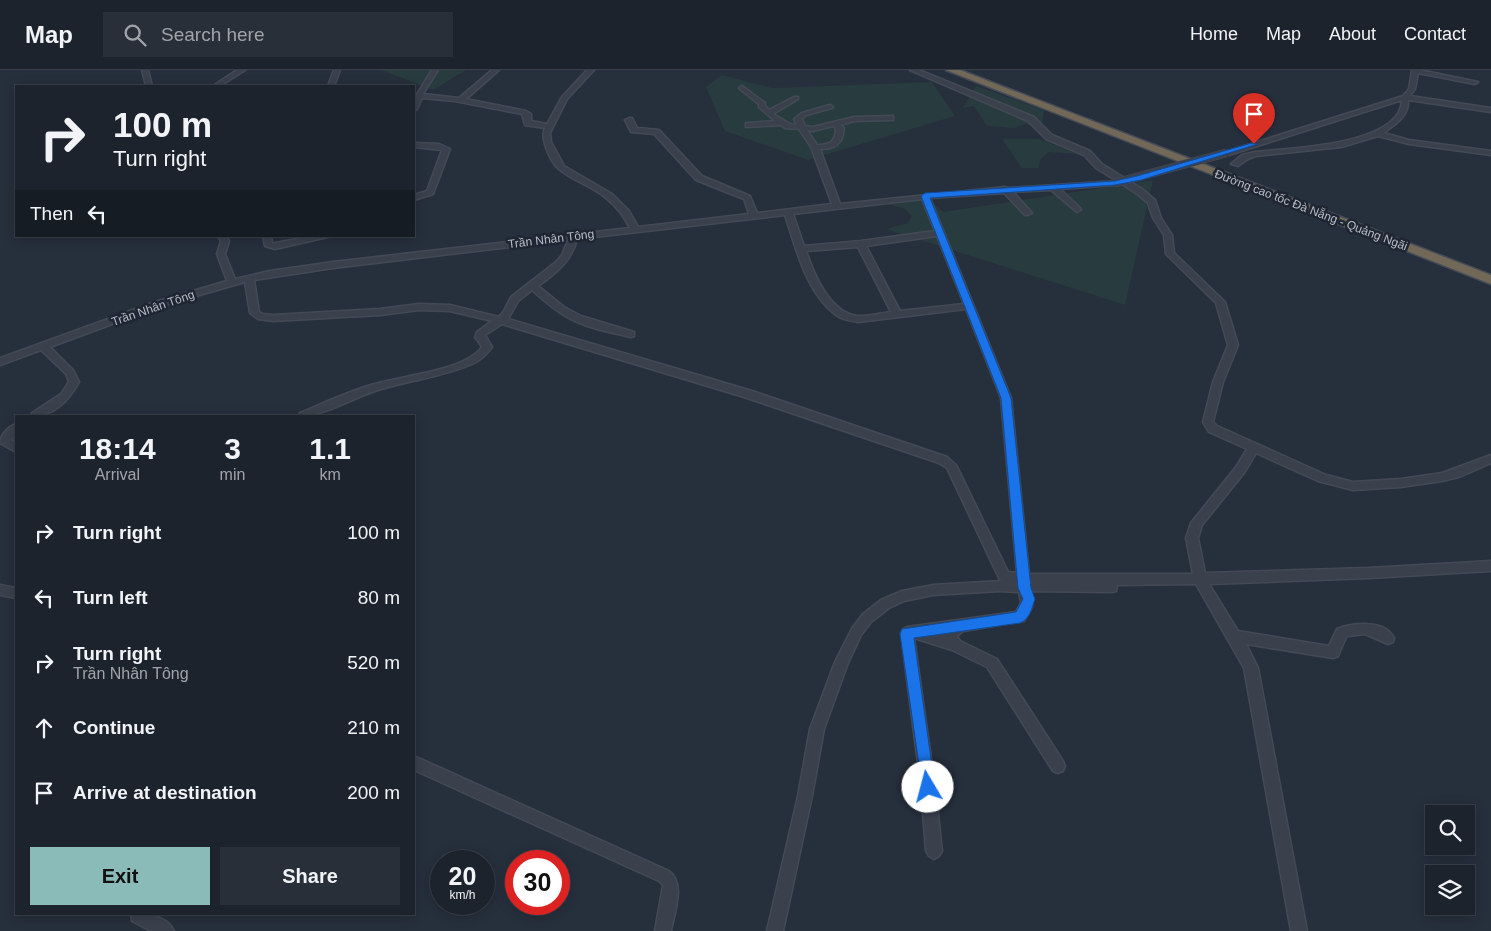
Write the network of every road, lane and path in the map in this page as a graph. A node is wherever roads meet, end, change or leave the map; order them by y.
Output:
1 (145, 70) edge
2 (242, 70) edge
3 (338, 70) edge
4 (435, 70) edge
5 (496, 70) edge
6 (591, 70) edge
7 (913, 70) edge
8 (941, 70) edge
9 (951, 70) edge
10 (969, 70) edge
11 (1415, 70) edge
12 (1475, 82) dead end
13 (1015, 83) dead end
14 (149, 85) edge
15 (218, 85) edge
16 (331, 85) edge
17 (742, 88) dead end
18 (419, 96) junction
19 (1405, 97) junction
20 (796, 98) dead end
21 (461, 100) junction
22 (415, 106) edge
23 (830, 107) dead end
24 (1059, 108) junction
25 (1491, 110) edge
26 (769, 114) junction
27 (1077, 115) junction
28 (890, 118) dead end
29 (629, 120) dead end
30 (780, 123) junction
31 (833, 124) junction
32 (749, 125) dead end
33 (549, 126) junction
34 (802, 128) junction
35 (1378, 134) junction
36 (415, 145) edge
37 (815, 146) junction
38 (1491, 154) edge
39 (1235, 164) dead end
40 (1053, 187) junction
41 (1005, 189) junction
42 (925, 196) junction
43 (415, 198) edge
44 (837, 207) junction
45 (1077, 210) dead end
46 (788, 212) junction
47 (1028, 213) dead end
48 (754, 216) junction
49 (635, 230) junction
50 (940, 233) junction
51 (223, 237) edge
52 (267, 237) edge
53 (573, 237) junction
54 (312, 238) edge
55 (861, 244) junction
56 (802, 249) junction
57 (1491, 270) edge
58 (249, 278) junction
59 (1491, 280) edge
60 (232, 283) junction
61 (533, 287) junction
62 (968, 306) junction
63 (897, 314) junction
64 (500, 320) junction
65 (631, 334) dead end
66 (43, 346) junction
67 (0, 362) edge
68 (38, 415) edge
69 (306, 415) edge
70 (15, 429) edge
71 (15, 447) edge
72 (1254, 448) junction
73 (1491, 459) edge
74 (1491, 566) edge
75 (1491, 573) edge
76 (1024, 583) junction
77 (1202, 583) junction
78 (0, 590) edge
79 (15, 593) edge
80 (958, 627) junction
81 (915, 632) junction
82 (1232, 636) junction
83 (1388, 638) dead end
84 (955, 645) junction
85 (415, 763) edge
86 (1058, 766) dead end
87 (934, 851) dead end
88 (138, 915) dead end
89 (166, 931) edge
90 (663, 931) edge
91 (775, 931) edge
92 (1299, 931) edge

1 - 14 street
2 - 15 street
3 - 16 street
4 - 18 street
5 - 21 street
6 - 33 street
7 - 72 street
8 - 24 highway
9 - 24 highway
10 - 24 highway
11 - 12 street
11 - 19 street
13 - 24 highway
17 - 26 street
18 - 21 street
18 - 22 street
19 - 25 street
19 - 35 street
19 - 40 street, Trần Nhân Tông, bridge
20 - 26 street
21 - 33 street
23 - 34 street
24 - 27 highway
26 - 30 street
27 - 57 highway, Đường cao tốc Đà Nẵng - Quảng Ngãi
27 - 59 highway, Đường cao tốc Đà Nẵng - Quảng Ngãi
28 - 31 street
29 - 48 street
30 - 32 street
30 - 34 street
31 - 34 street
31 - 37 street
33 - 49 street
34 - 37 street
35 - 38 street
35 - 39 street
36 - 43 street
37 - 44 street
40 - 41 street, Trần Nhân Tông
40 - 45 street
41 - 42 street, Trần Nhân Tông
41 - 47 street
42 - 44 street, Trần Nhân Tông
42 - 50 street
44 - 46 street, Trần Nhân Tông
46 - 48 street, Trần Nhân Tông
46 - 56 street
48 - 49 street, Trần Nhân Tông
49 - 53 street, Trần Nhân Tông
50 - 55 street
50 - 62 street
51 - 60 street
52 - 54 street
53 - 58 street, Trần Nhân Tông
53 - 61 street
55 - 56 street
55 - 63 street
56 - 63 street
58 - 60 street, Trần Nhân Tông
58 - 64 street
60 - 66 street, Trần Nhân Tông
61 - 64 street
61 - 65 street
62 - 63 street
62 - 76 street
64 - 69 street
64 - 76 street
66 - 67 street, Trần Nhân Tông
66 - 68 street
70 - 71 street
72 - 73 street
72 - 77 street
74 - 77 street
75 - 77 street
76 - 77 street
76 - 80 street
76 - 91 street
77 - 82 street
78 - 79 street
80 - 81 street
80 - 84 street
81 - 84 street
81 - 87 street
82 - 83 street
82 - 92 street
84 - 86 street
85 - 90 street
88 - 89 street

